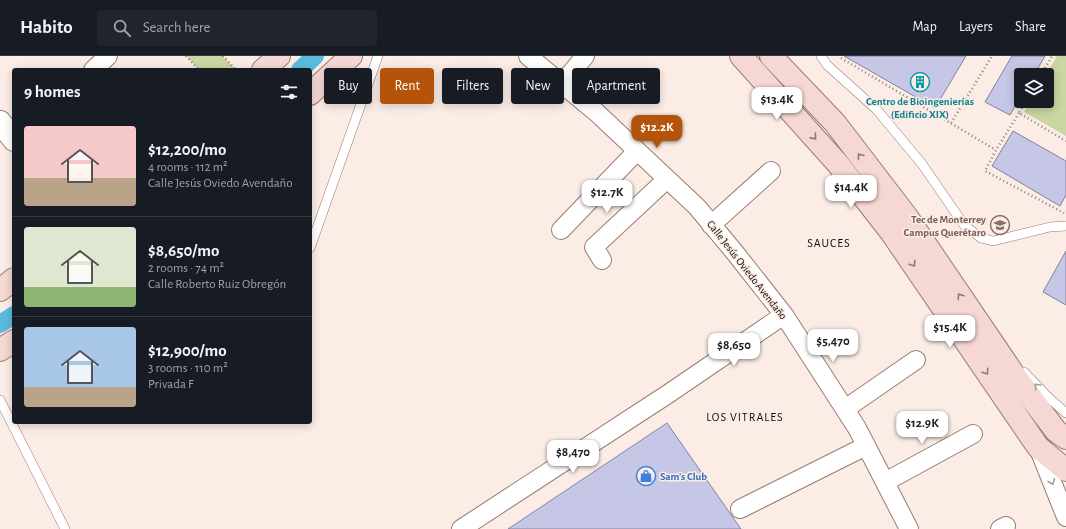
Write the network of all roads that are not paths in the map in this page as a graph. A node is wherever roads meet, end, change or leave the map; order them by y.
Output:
1 (108, 56) edge
2 (279, 56) edge
3 (351, 56) edge
4 (378, 56) edge
5 (528, 56) edge
6 (585, 56) edge
7 (741, 56) edge
8 (771, 56) edge
9 (821, 56) edge
10 (95, 68) edge
11 (265, 68) edge
12 (543, 68) edge
13 (564, 82) edge
14 (564, 86) edge
15 (312, 92) edge
16 (0, 122) edge
17 (12, 137) edge
18 (637, 151) junction
19 (771, 172) dead end
20 (667, 179) junction
21 (711, 225) junction
22 (1066, 226) edge
23 (561, 230) dead end
24 (312, 242) edge
25 (602, 260) dead end
26 (12, 281) edge
27 (0, 290) edge
28 (784, 315) junction
29 (982, 328) junction
30 (12, 342) edge
31 (0, 350) edge
32 (916, 360) dead end
33 (0, 400) edge
34 (844, 409) junction
35 (1066, 413) edge
36 (12, 424) edge
37 (12, 424) edge
38 (973, 434) dead end
39 (1066, 438) edge
40 (866, 446) junction
41 (1038, 448) junction
42 (1066, 470) edge
43 (884, 482) junction
44 (740, 509) dead end
45 (1066, 517) edge
46 (65, 529) edge
47 (461, 529) edge
48 (908, 529) edge

1 - 10 street
2 - 11 main road
3 - 15 main road
4 - 24 lane
5 - 12 street, Calle Jesús Oviedo Avendaño
6 - 13 street
7 -> 41 main road
29 -> 8 main road
9 - 22 lane
14 - 18 street, Calle Jesús Oviedo Avendaño
16 - 17 street
18 - 20 street, Calle Jesús Oviedo Avendaño
18 - 23 street
19 - 21 street
20 - 21 street, Calle Jesús Oviedo Avendaño
20 - 25 street
21 - 28 street, Calle Jesús Oviedo Avendaño
26 - 27 main road
28 - 34 street, Calle Jesús Oviedo Avendaño
28 - 47 street
35 -> 29 lane
29 - 39 main road
30 - 31 main road
32 - 34 street
33 - 37 lane
34 - 40 street, Calle Jesús Oviedo Avendaño
36 - 46 lane
38 - 43 street
40 - 43 street, Calle Jesús Oviedo Avendaño
40 - 44 street
41 - 42 main road
41 -> 45 street
43 - 48 street, Calle Jesús Oviedo Avendaño

